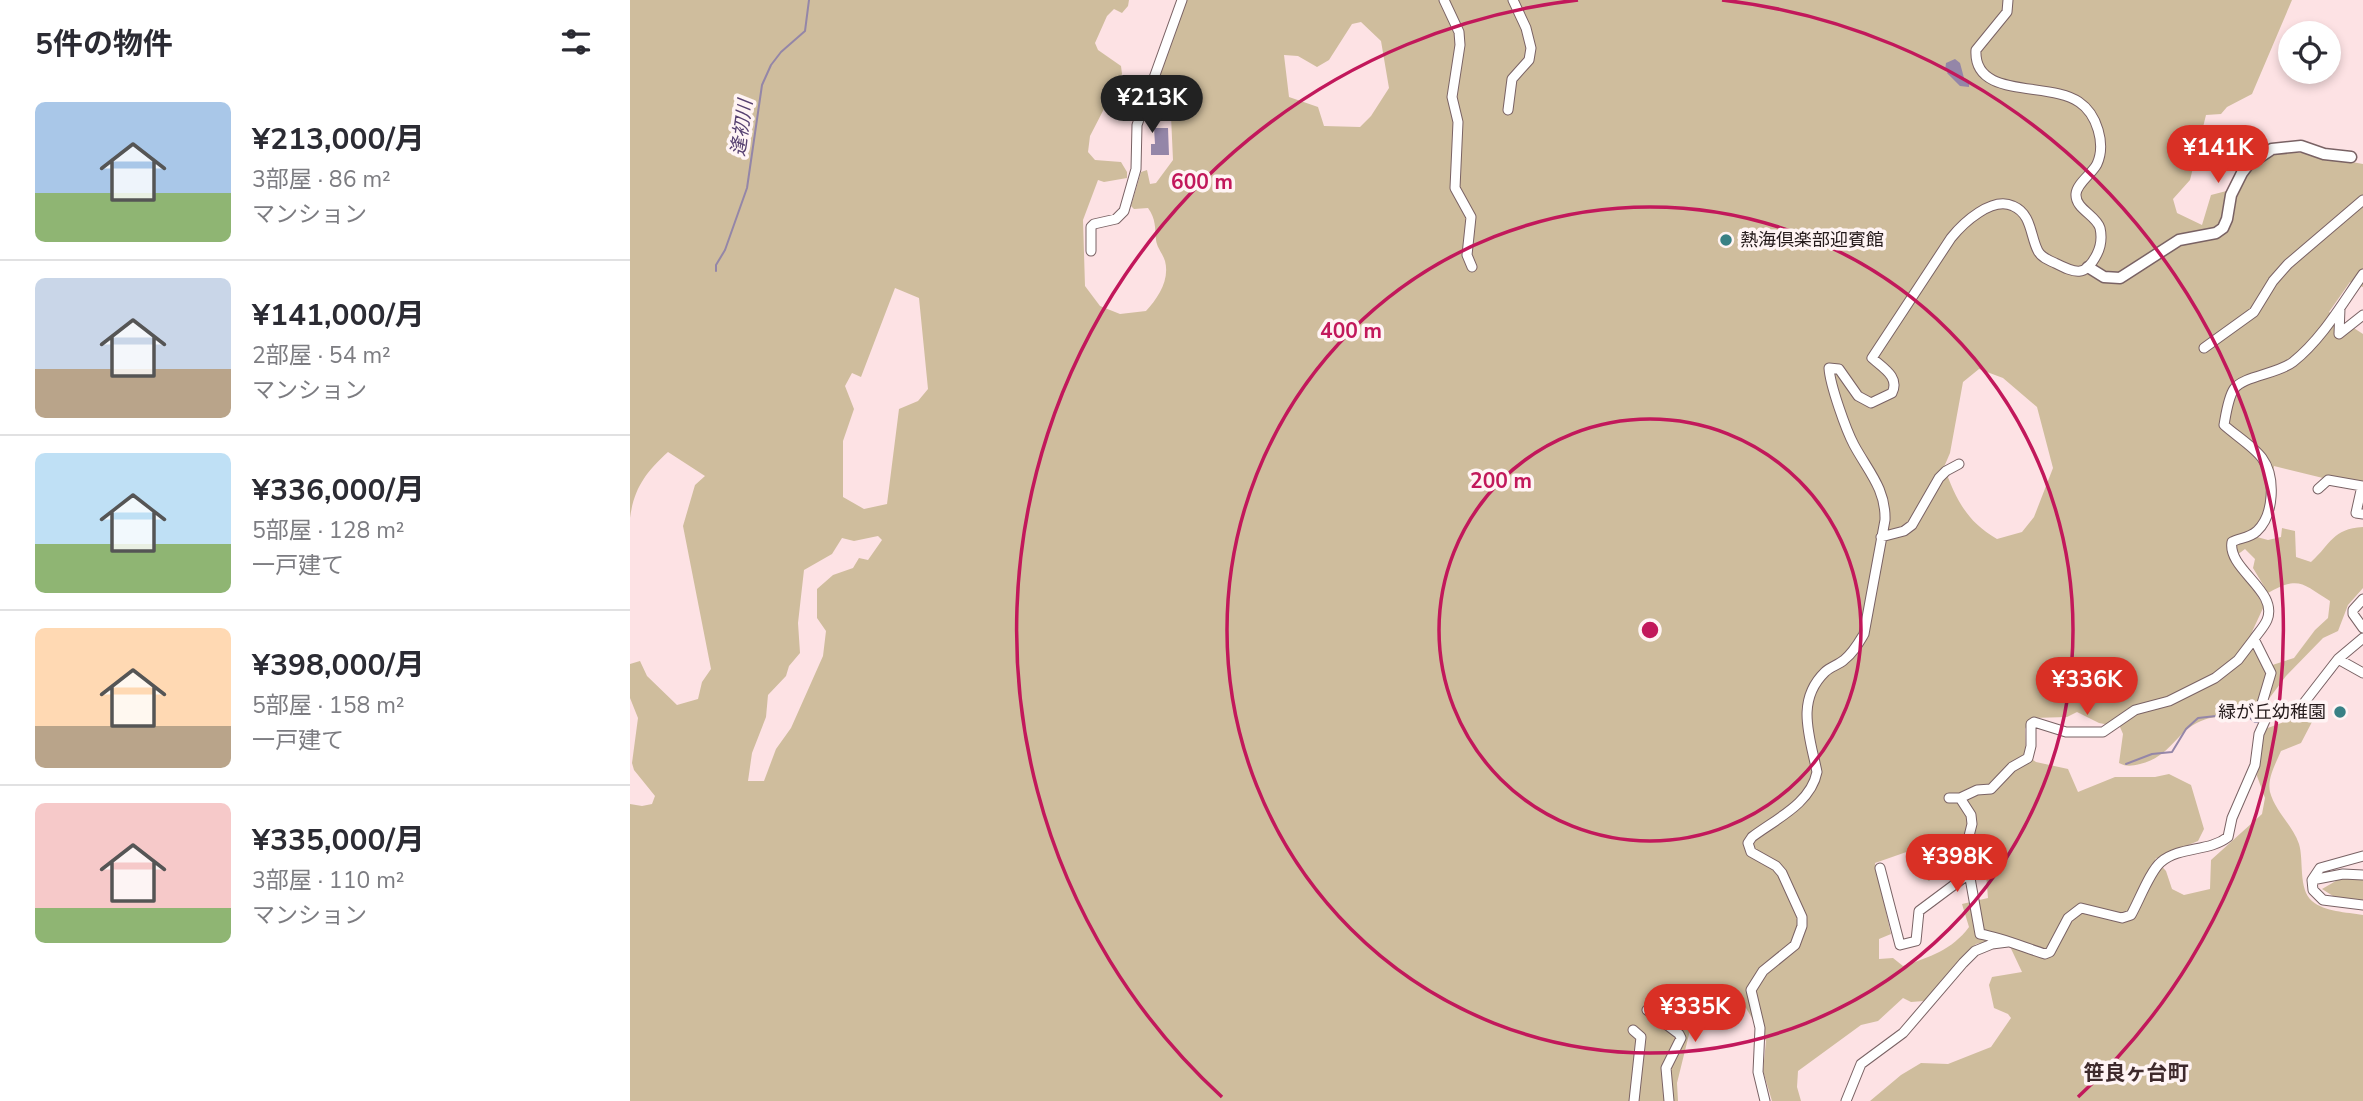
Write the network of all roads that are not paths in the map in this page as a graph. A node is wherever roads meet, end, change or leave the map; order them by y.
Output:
1 (1182, 0) edge
2 (1444, 0) edge
3 (1513, 0) edge
4 (2008, 0) edge
5 (1508, 110) dead end
6 (2357, 158) edge
7 (2363, 200) edge
8 (1091, 251) dead end
9 (2088, 267) junction
10 (1472, 268) dead end
11 (2363, 274) edge
12 (2340, 308) junction
13 (2363, 315) edge
14 (2204, 348) dead end
15 (1959, 464) dead end
16 (2318, 489) dead end
17 (2363, 514) edge
18 (1881, 537) junction
19 (2363, 599) edge
20 (2363, 628) edge
21 (2363, 638) edge
22 (2254, 639) junction
23 (2338, 659) junction
24 (2363, 673) edge
25 (2267, 714) junction
26 (1949, 798) dead end
27 (1960, 798) junction
28 (2363, 856) edge
29 (1880, 868) dead end
30 (1970, 873) junction
31 (2363, 875) edge
32 (2312, 880) junction
33 (2363, 905) edge
34 (2008, 942) junction
35 (1647, 1010) dead end
36 (1633, 1030) dead end
37 (1635, 1101) edge
38 (1669, 1101) edge
39 (1765, 1101) edge
40 (1846, 1101) edge

1 - 8 street
2 - 10 street
3 - 5 street
4 - 9 street
6 - 9 street
7 - 14 street
9 - 18 street
11 - 12 street
12 - 13 street
12 - 22 street
15 - 18 street
16 - 17 street
18 - 39 street
19 - 20 street
21 - 23 street
22 - 25 street
22 - 27 street
23 - 24 street
23 - 25 street
25 - 34 street
26 - 27 street
27 - 30 street
28 - 32 street
29 - 30 street
30 - 34 street
31 - 32 street
32 - 33 street
34 - 40 street
35 - 38 street
36 - 37 street

